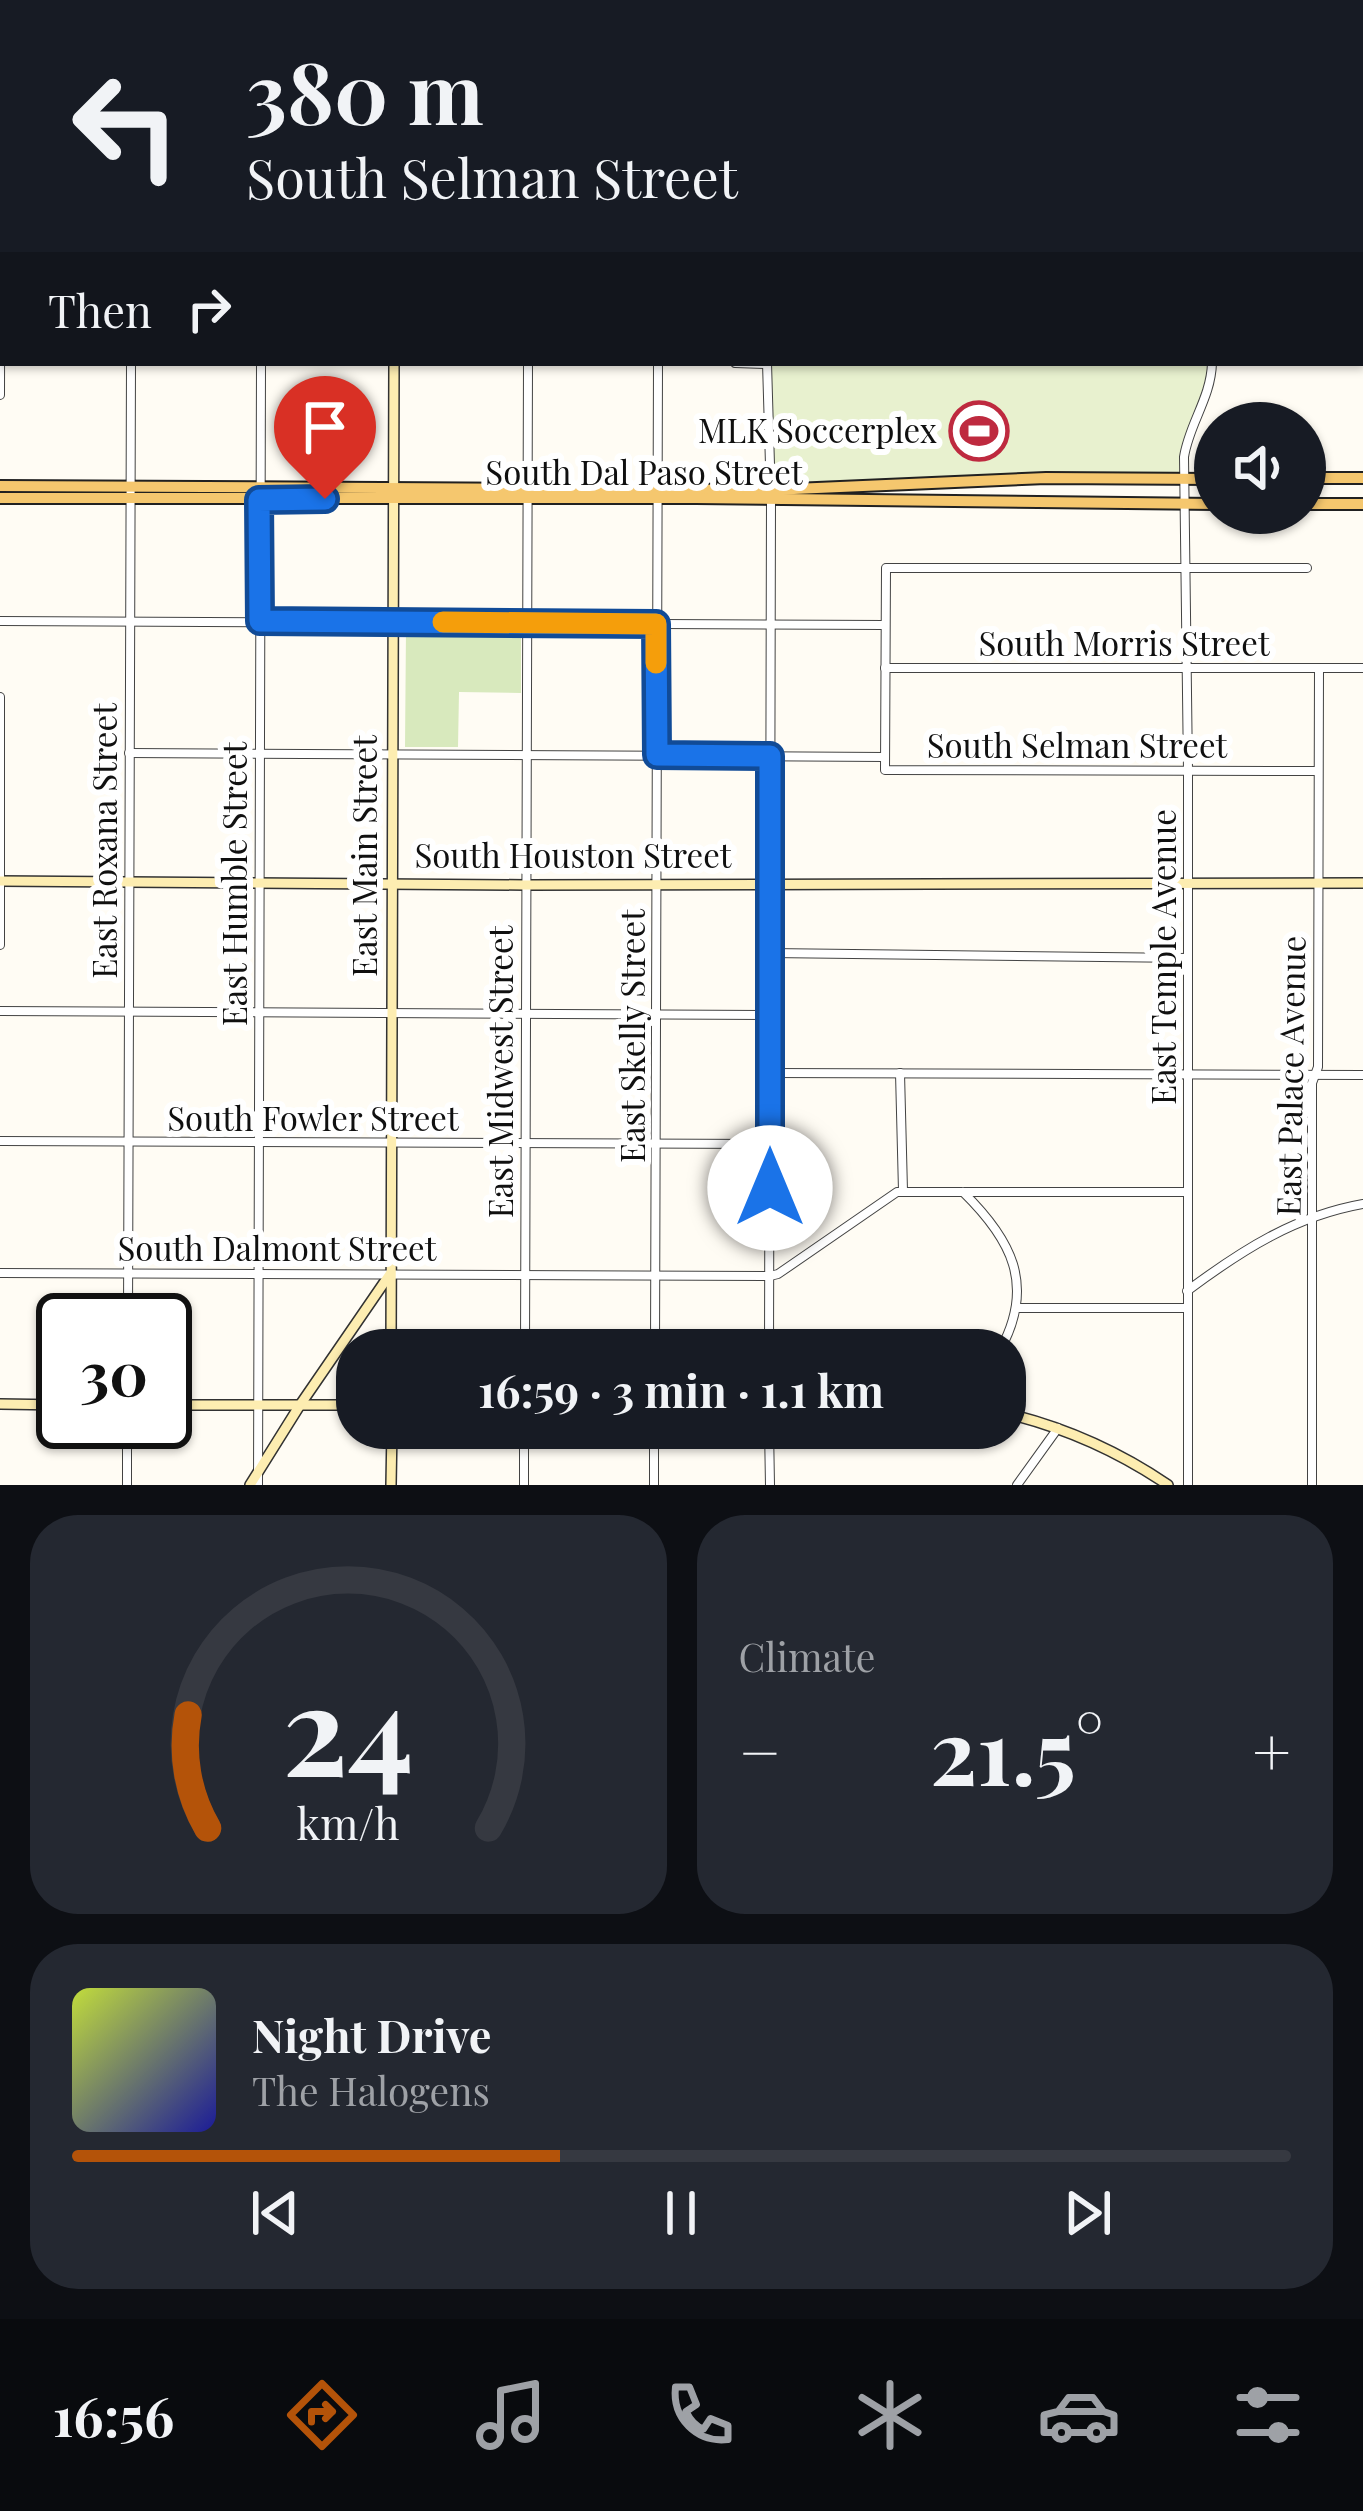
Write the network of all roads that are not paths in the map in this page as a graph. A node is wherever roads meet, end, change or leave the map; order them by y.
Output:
1 (131, 366) edge
2 (261, 366) edge
3 (394, 366) edge
4 (528, 366) edge
5 (658, 366) edge
6 (767, 366) edge
7 (1212, 366) edge
8 (1184, 478) junction
9 (1194, 478) edge
10 (1326, 478) edge
11 (1363, 478) edge
12 (0, 486) edge
13 (129, 492) junction
14 (259, 493) junction
15 (394, 493) junction
16 (526, 494) junction
17 (657, 494) junction
18 (771, 495) junction
19 (0, 498) edge
20 (1186, 504) junction
21 (1194, 504) edge
22 (1326, 504) edge
23 (1363, 504) edge
24 (1307, 568) dead end
25 (1186, 569) junction
26 (0, 621) edge
27 (130, 621) junction
28 (260, 621) junction
29 (393, 622) junction
30 (527, 622) junction
31 (656, 624) junction
32 (771, 624) junction
33 (885, 625) junction
34 (885, 668) junction
35 (1188, 668) junction
36 (1319, 668) junction
37 (1363, 668) edge
38 (0, 697) edge
39 (1, 750) edge
40 (129, 753) junction
41 (392, 753) junction
42 (260, 754) junction
43 (526, 754) junction
44 (657, 755) junction
45 (770, 756) junction
46 (885, 757) junction
47 (1188, 771) junction
48 (1318, 771) junction
49 (0, 881) edge
50 (129, 882) junction
51 (259, 882) junction
52 (1319, 882) junction
53 (771, 883) junction
54 (1363, 883) edge
55 (392, 884) junction
56 (657, 884) junction
57 (1188, 884) junction
58 (526, 885) junction
59 (0, 945) edge
60 (770, 953) junction
61 (1187, 958) junction
62 (0, 1011) edge
63 (129, 1012) junction
64 (259, 1012) junction
65 (392, 1013) junction
66 (526, 1013) junction
67 (657, 1014) junction
68 (770, 1015) junction
69 (770, 1073) junction
70 (900, 1073) junction
71 (1188, 1074) junction
72 (1363, 1075) edge
73 (1315, 1076) junction
74 (0, 1142) edge
75 (128, 1142) junction
76 (259, 1142) junction
77 (391, 1143) junction
78 (525, 1144) junction
79 (656, 1144) junction
80 (770, 1144) junction
81 (903, 1190) junction
82 (962, 1191) junction
83 (1187, 1192) junction
84 (1363, 1204) edge
85 (1312, 1217) junction
86 (0, 1273) edge
87 (128, 1273) junction
88 (259, 1273) junction
89 (525, 1273) junction
90 (391, 1274) junction
91 (656, 1276) junction
92 (770, 1276) junction
93 (1187, 1291) junction
94 (128, 1293) edge
95 (1187, 1307) junction
96 (1016, 1308) junction
97 (391, 1329) edge
98 (524, 1329) edge
99 (655, 1329) edge
100 (769, 1329) edge
101 (1008, 1329) edge
102 (0, 1404) edge
103 (36, 1405) edge
104 (192, 1405) edge
105 (258, 1405) junction
106 (300, 1405) junction
107 (336, 1405) edge
108 (1026, 1419) edge
109 (1058, 1428) junction
110 (127, 1449) edge
111 (392, 1449) edge
112 (524, 1449) edge
113 (654, 1449) edge
114 (769, 1449) edge
115 (258, 1472) junction
116 (127, 1485) edge
117 (254, 1485) edge
118 (391, 1485) edge
119 (524, 1485) edge
120 (654, 1485) edge
121 (770, 1485) edge
122 (1017, 1485) edge
123 (1168, 1485) edge
124 (1188, 1485) edge
125 (1312, 1485) edge

1 - 13 street, East Roxana Street
2 - 14 street, East Humble Street
3 - 15 street, East Main Street
4 - 16 street, East Midwest Street
5 - 17 street, East Skelly Street
6 - 18 street
7 - 8 street, East Temple Avenue
8 - 9 main road, South Dal Paso Street
8 - 18 main road, South Dal Paso Street
8 - 20 street, East Temple Avenue
10 - 11 main road
12 - 13 main road, South Dal Paso Street
13 - 14 main road, South Dal Paso Street
13 - 19 main road, South Dal Paso Street
13 - 27 street, East Roxana Street
14 - 15 main road, South Dal Paso Street
14 - 28 street, East Humble Street
15 - 16 main road, South Dal Paso Street
15 - 29 street, East Main Street
16 - 17 main road, South Dal Paso Street
16 - 30 street, East Midwest Street
17 - 18 main road, South Dal Paso Street
17 - 31 street, East Skelly Street
18 - 20 main road, South Dal Paso Street
18 - 32 street
20 - 21 main road, South Dal Paso Street
20 - 25 street, East Temple Avenue
22 - 23 main road
24 - 25 street
25 - 33 street
25 - 35 street, East Temple Avenue
26 - 27 street
27 - 28 street
27 - 40 street, East Roxana Street
28 - 29 street
28 - 42 street, East Humble Street
29 - 30 street
29 - 41 street, East Main Street
30 - 31 street
30 - 43 street, East Midwest Street
31 - 32 street
31 - 44 street, East Skelly Street
32 - 33 street
32 - 45 street
33 - 34 street
34 - 35 street, South Morris Street
34 - 46 street
35 - 36 street, South Morris Street
35 - 47 street, East Temple Avenue
36 - 37 street, South Morris Street
36 - 48 street, East Palace Avenue
38 - 39 street
39 - 49 street
40 - 42 street, South Selman Street
40 - 50 street, East Roxana Street
41 - 42 street, South Selman Street
41 - 43 street, South Selman Street
41 - 55 street, East Main Street
42 - 51 street, East Humble Street
43 - 44 street, South Selman Street
43 - 58 street, East Midwest Street
44 - 45 street, South Selman Street
44 - 56 street, East Skelly Street
45 - 46 street, South Selman Street
45 - 53 street
46 - 47 street, South Selman Street
47 - 48 street, South Selman Street
47 - 57 street, East Temple Avenue
48 - 52 street, East Palace Avenue
49 - 50 street, South Houston Street
49 - 59 street
50 - 51 street, South Houston Street
50 - 63 street, East Roxana Street
51 - 55 street, South Houston Street
51 - 64 street, East Humble Street
52 - 54 street, South Houston Street
52 - 57 street, South Houston Street
52 - 73 street, East Palace Avenue
53 - 56 street, South Houston Street
53 - 57 street, South Houston Street
53 - 60 street
55 - 58 street, South Houston Street
55 - 65 street, East Main Street
56 - 58 street, South Houston Street
56 - 67 street, East Skelly Street
57 - 61 street, East Temple Avenue
58 - 66 street, East Midwest Street
60 - 61 street
60 - 68 street
61 - 71 street, East Temple Avenue
62 - 63 street
63 - 64 street
63 - 75 street, East Roxana Street
64 - 65 street
64 - 76 street, East Humble Street
65 - 66 street
65 - 77 street, East Main Street
66 - 67 street
66 - 78 street, East Midwest Street
67 - 68 street
67 - 79 street, East Skelly Street
68 - 69 street
69 - 70 street
69 - 80 street
70 - 71 street
70 - 81 street
71 - 73 street
71 - 83 street, East Temple Avenue
72 - 73 street
73 - 85 street, East Palace Avenue
74 - 75 street, South Fowler Street
75 - 76 street, South Fowler Street
75 - 87 street, East Roxana Street
76 - 77 street, South Fowler Street
76 - 88 street, East Humble Street
77 - 78 street, South Fowler Street
77 - 90 street, East Main Street
78 - 79 street, South Fowler Street
78 - 89 street, East Midwest Street
79 - 80 street, South Fowler Street
79 - 91 street, East Skelly Street
80 - 92 street
81 - 82 street
81 - 92 street
82 - 83 street
82 - 96 street
83 - 93 street, East Temple Avenue
84 - 85 street
85 - 93 street
85 - 125 street, East Palace Avenue
86 - 87 street, South Dalmont Street
87 - 88 street, South Dalmont Street
87 - 94 street, East Roxana Street
88 - 90 street, South Dalmont Street
88 - 105 street, East Humble Street
89 - 90 street, South Dalmont Street
89 - 91 street, South Dalmont Street
89 - 98 street, East Midwest Street
90 - 97 street, East Main Street
90 - 106 street
91 - 92 street, South Dalmont Street
91 - 99 street, East Skelly Street
92 - 100 street
93 - 95 street, East Temple Avenue
95 - 96 street
95 - 124 street, East Temple Avenue
96 - 101 street
102 - 103 street
104 - 105 street
105 - 106 street
105 - 115 street, East Humble Street
106 - 107 street
106 - 115 street
108 - 109 street
109 - 122 street
109 - 123 street
110 - 116 street
111 - 118 street
112 - 119 street
113 - 120 street
114 - 121 street
115 - 117 street

